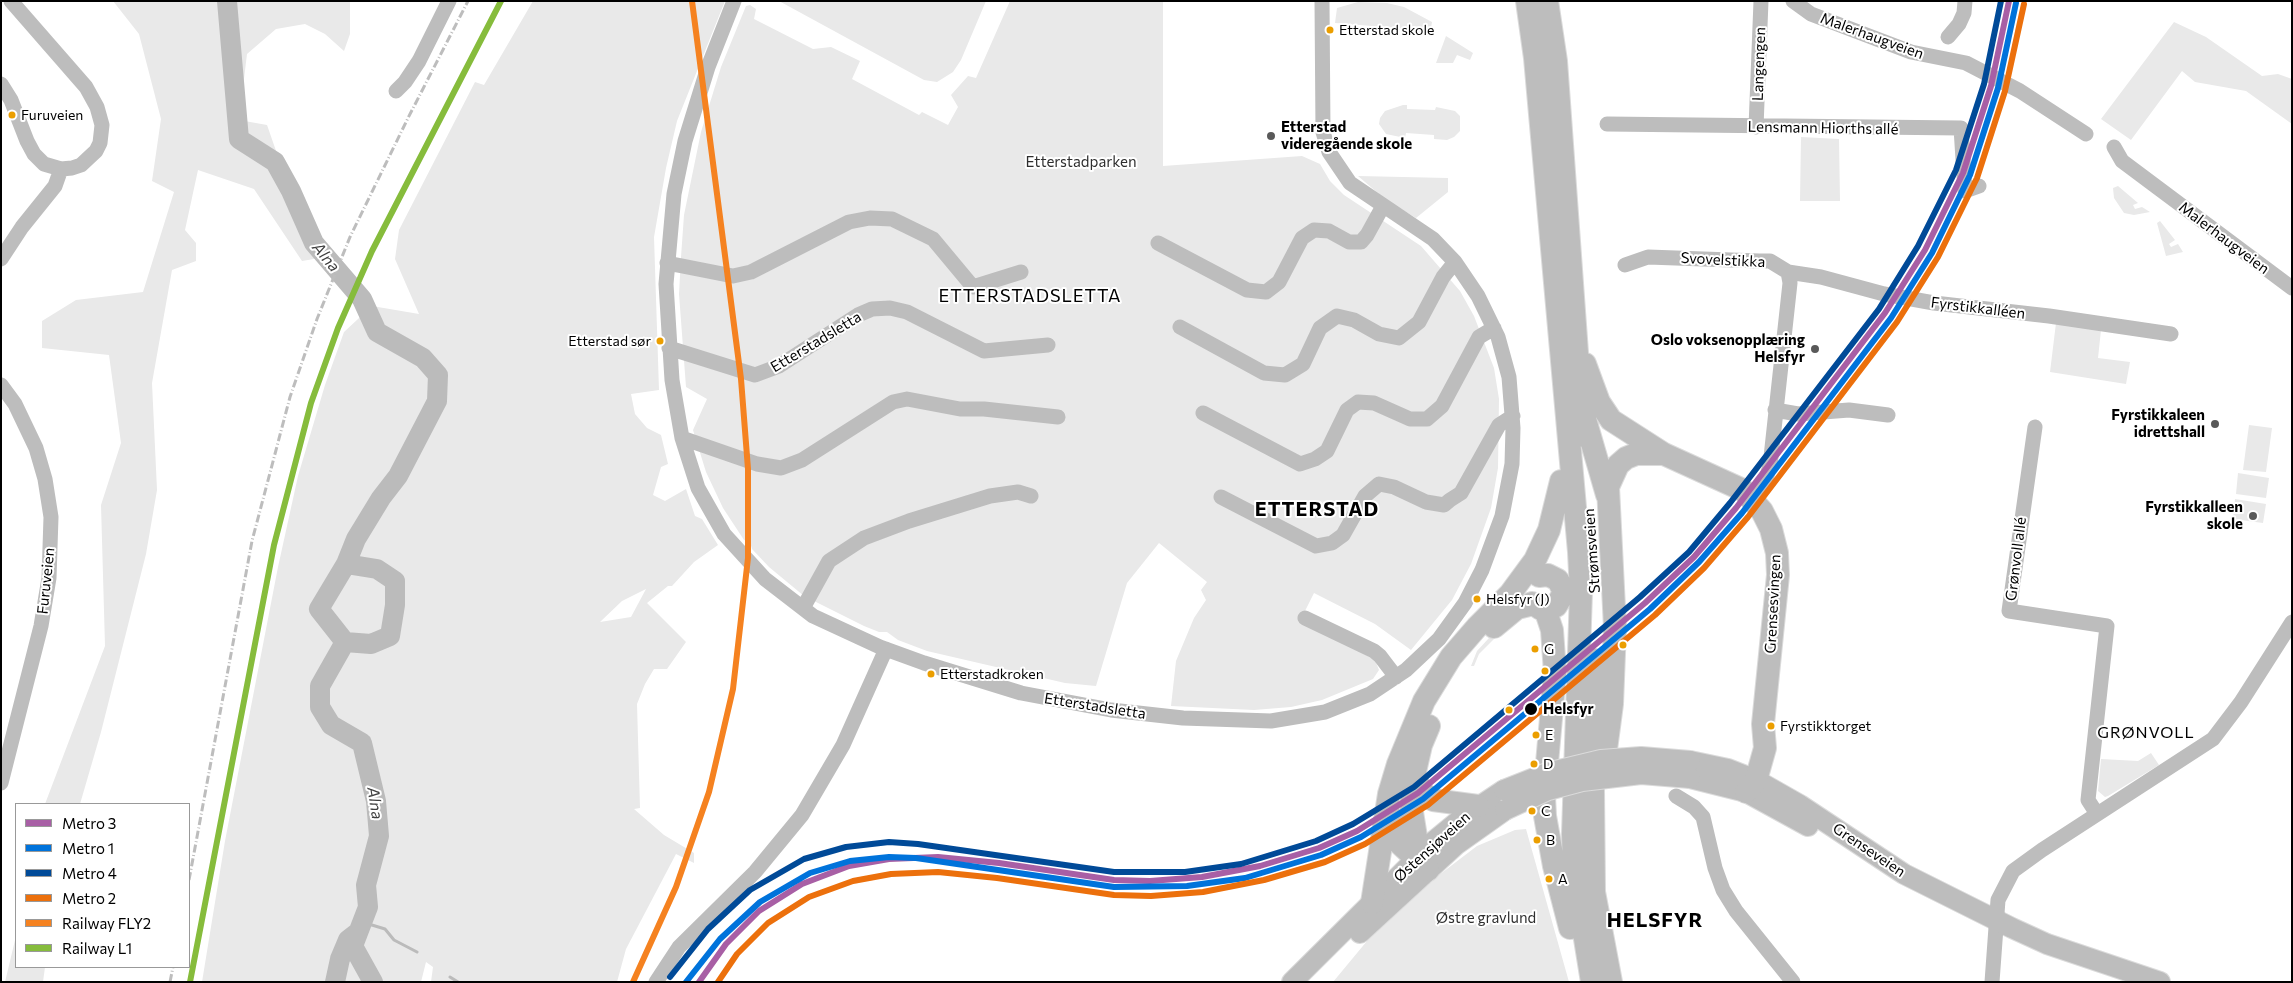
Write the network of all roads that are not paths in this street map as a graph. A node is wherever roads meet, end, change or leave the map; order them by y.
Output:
1 (11, 1) edge
2 (449, 1) edge
3 (734, 1) edge
4 (1322, 1) edge
5 (1527, 1) edge
6 (1547, 1) edge
7 (1761, 1) edge
8 (1793, 1) edge
9 (1965, 1) edge
10 (1948, 37) dead end
11 (1, 84) edge
12 (396, 91) dead end
13 (1550, 120) junction
14 (1607, 124) dead end
15 (1756, 127) junction
16 (2086, 134) dead end
17 (2114, 147) dead end
18 (61, 170) junction
19 (1979, 186) dead end
20 (1383, 206) junction
21 (1158, 243) dead end
22 (1, 259) edge
23 (1455, 262) junction
24 (667, 263) junction
25 (1625, 265) dead end
26 (1021, 272) dead end
27 (1788, 272) junction
28 (2292, 288) edge
29 (1180, 327) dead end
30 (1494, 328) junction
31 (2171, 334) dead end
32 (1575, 338) junction
33 (1048, 345) dead end
34 (669, 348) junction
35 (1, 385) edge
36 (1572, 400) junction
37 (1775, 410) junction
38 (1203, 414) dead end
39 (1888, 415) dead end
40 (1513, 416) junction
41 (1058, 417) dead end
42 (2035, 427) dead end
43 (682, 438) junction
44 (1664, 454) junction
45 (1561, 481) junction
46 (1607, 495) junction
47 (1031, 496) dead end
48 (1749, 496) junction
49 (1221, 497) dead end
50 (1535, 579) junction
51 (1510, 594) junction
52 (1544, 607) junction
53 (803, 608) junction
54 (1305, 618) dead end
55 (2292, 622) edge
56 (886, 649) junction
57 (1396, 678) junction
58 (1578, 689) junction
59 (1690, 769) joint
60 (1414, 776) junction
61 (1749, 782) junction
62 (1, 783) edge
63 (1676, 796) dead end
64 (1505, 800) junction
65 (1387, 806) junction
66 (1478, 806) junction
67 (2098, 814) junction
68 (1593, 835) junction
69 (1422, 861) junction
70 (1372, 903) junction
71 (1995, 927) junction
72 (656, 982) edge
73 (1292, 982) edge
74 (1311, 982) edge
75 (1587, 982) edge
76 (1592, 982) edge
77 (1611, 982) edge
78 (1793, 982) edge
79 (1992, 982) edge
80 (2160, 982) edge

1 - 18 street
2 - 12 street
3 - 24 street, Etterstadsletta
4 - 20 street, Etterstadsletta
5 - 13 highway
6 - 13 highway
7 - 15 street, Langengen
8 - 16 street, Malerhaugveien
9 - 10 street
11 - 18 street
13 - 32 highway, Strømsveien
13 - 36 highway, Strømsveien
14 - 15 street, Lensmann Hiorths allé
15 - 19 street, Lensmann Hiorths allé
17 - 28 street, Malerhaugveien
18 - 22 street
20 - 21 street
20 - 23 street, Etterstadsletta
23 - 29 street
23 - 30 street, Etterstadsletta
24 - 26 street
24 - 34 street, Etterstadsletta
25 - 27 street, Svovelstikka
27 - 31 street, Fyrstikkalléen
27 - 37 street
30 - 38 street
30 - 40 street, Etterstadsletta
32 - 36 highway, Strømsveien
32 - 44 highway
33 - 34 street, Etterstadsletta
34 - 43 street, Etterstadsletta
35 - 62 street, Furuveien
36 - 45 highway
36 - 46 highway
36 - 58 highway, Strømsveien
36 - 68 highway, Strømsveien
37 - 39 street
37 - 48 street
40 - 49 street
40 - 57 street, Etterstadsletta
41 - 43 street
42 - 67 street, Grønvoll allé
43 - 53 street, Etterstadsletta
44 - 46 highway
44 - 48 highway
45 - 50 highway
45 - 51 highway
46 - 68 highway
47 - 53 street
48 - 61 highway, Grensesvingen
50 - 51 highway
50 - 52 highway
50 - 52 highway
51 - 65 highway
52 - 58 highway
52 - 60 highway
52 - 75 highway
53 - 56 street, Etterstadsletta
54 - 57 street
55 - 67 street
56 - 57 street, Etterstadsletta
56 - 72 street
58 - 76 highway, Strømsveien
59 - 61 main road, Grenseveien
59 - 64 main road, Østensjøveien, bridge
60 - 66 highway
60 - 69 highway
61 - 71 main road, Grenseveien
63 - 78 street
64 - 66 main road, Østensjøveien
64 - 69 main road, Østensjøveien
65 - 69 highway
65 - 70 highway
66 - 69 main road, Østensjøveien
67 - 71 street
68 - 77 highway, Strømsveien
69 - 70 main road, Østensjøveien
69 - 74 main road, Østensjøveien
70 - 73 main road, Østensjøveien
71 - 79 street
71 - 80 main road, Grenseveien

